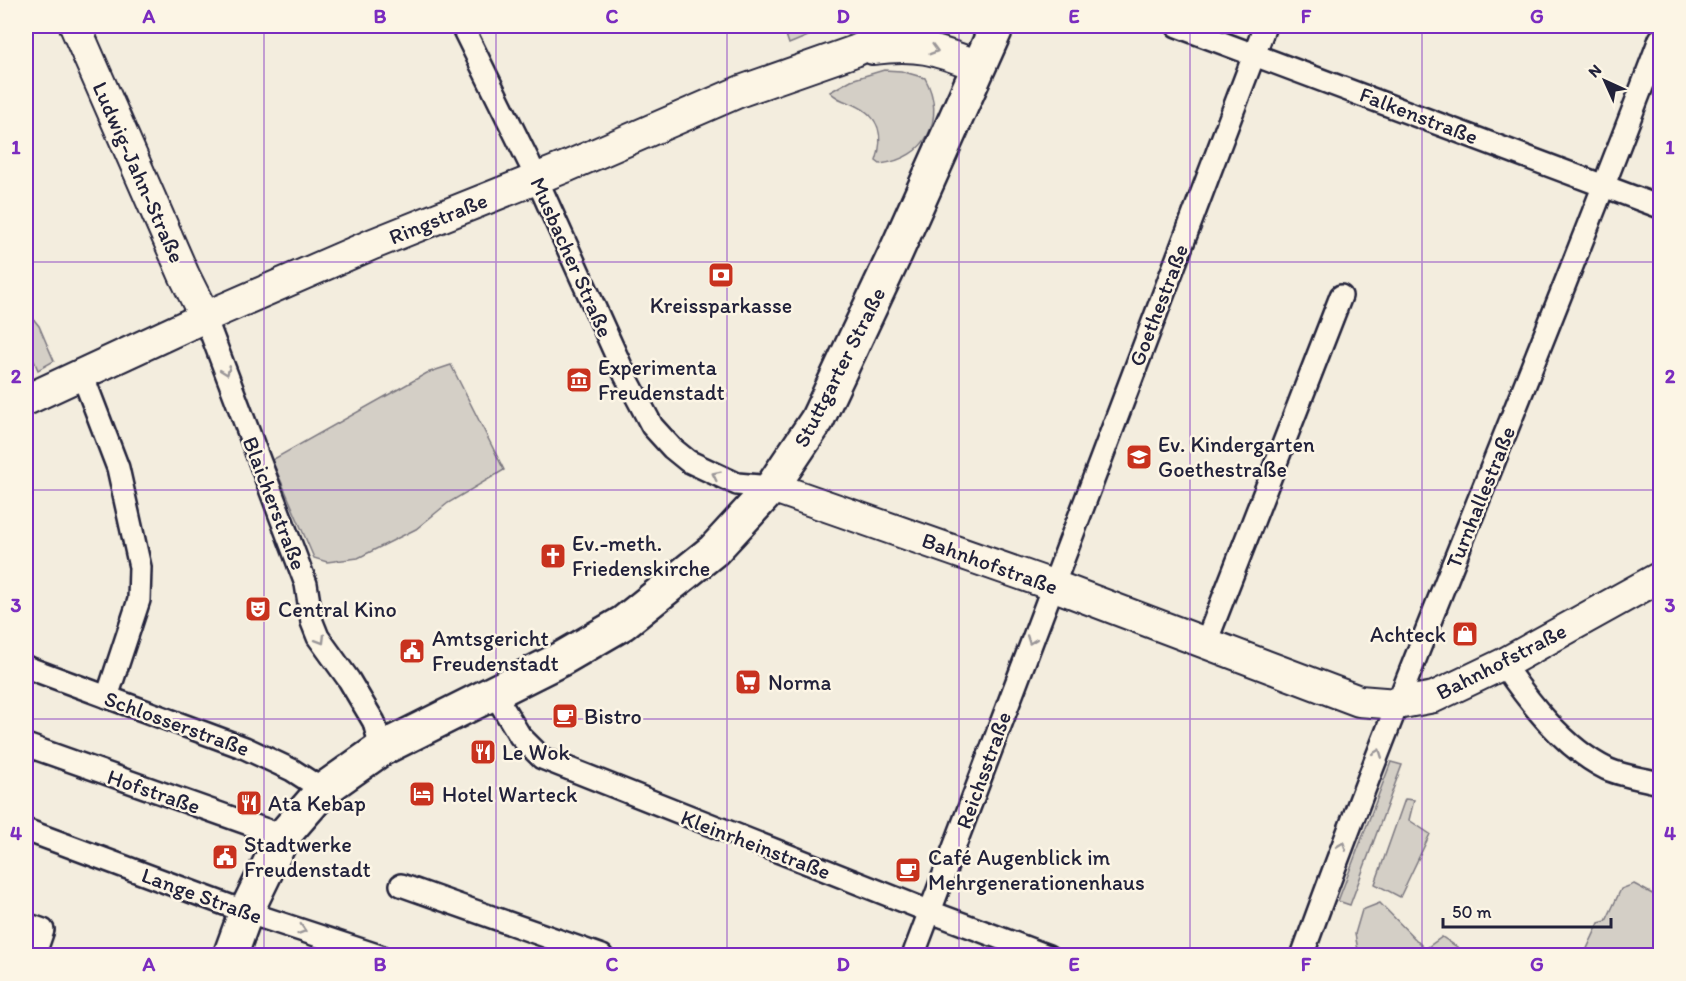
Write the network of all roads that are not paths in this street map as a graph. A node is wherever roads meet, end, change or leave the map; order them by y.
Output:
1 (75, 26) edge
2 (462, 26) edge
3 (908, 26) edge
4 (993, 26) edge
5 (1177, 26) edge
6 (1265, 26) edge
7 (1660, 39) edge
8 (855, 51) junction
9 (1255, 53) junction
10 (979, 66) junction
11 (536, 179) junction
12 (1605, 185) junction
13 (1660, 207) edge
14 (1341, 296) dead end
15 (205, 317) junction
16 (82, 374) junction
17 (26, 400) edge
18 (772, 487) junction
19 (1052, 585) junction
20 (1658, 585) edge
21 (1205, 645) junction
22 (1503, 664) junction
23 (26, 667) edge
24 (494, 693) junction
25 (107, 697) junction
26 (1397, 704) junction
27 (26, 745) edge
28 (381, 749) junction
29 (1660, 783) edge
30 (323, 790) junction
31 (26, 830) edge
32 (284, 836) junction
33 (401, 885) dead end
34 (246, 912) junction
35 (931, 912) junction
36 (26, 924) edge
37 (34, 956) edge
38 (230, 956) edge
39 (380, 956) edge
40 (602, 956) edge
41 (914, 956) edge
42 (1048, 956) edge
43 (1302, 956) edge

1 - 15 street, Ludwig-Jahn-Straße
2 - 11 street, Musbacher Straße
3 - 8 street, Ringstraße
4 - 10 main road, Stuttgarter Straße
5 - 9 street, Falkenstraße
6 - 9 street, Goethestraße
7 - 12 street, Turnhallestraße
8 -> 10 street, Ringstraße
8 - 11 street, Ringstraße
9 - 12 street, Falkenstraße
9 - 19 street, Goethestraße
10 - 18 main road, Stuttgarter Straße
11 - 15 street, Ringstraße
18 -> 11 street, Musbacher Straße
12 - 13 street, Falkenstraße
12 - 26 street, Turnhallestraße
14 - 21 street
15 - 16 street, Ringstraße
15 -> 28 street, Blaicherstraße
16 - 17 street, Ringstraße
16 - 25 street
18 - 19 street, Bahnhofstraße
18 - 24 main road, Stuttgarter Straße
19 - 21 street, Bahnhofstraße
19 -> 35 street, Reichsstraße
20 - 22 street, Bahnhofstraße
21 - 26 street, Bahnhofstraße
22 - 26 street, Bahnhofstraße
22 - 29 street
23 - 25 street, Schlosserstraße
24 - 28 main road, Stuttgarter Straße
24 - 35 street, Kleinrheinstraße
25 - 30 street, Schlosserstraße
43 -> 26 street, Turnhallestraße
27 - 32 street, Hofstraße
28 - 30 main road, Stuttgarter Straße
30 - 32 main road, Stuttgarter Straße
31 - 34 street, Lange Straße
32 - 34 main road, Stuttgarter Straße
33 - 40 street
34 - 38 main road, Stuttgarter Straße
34 -> 39 street, Lange Straße
35 - 41 street, Reichsstraße
35 - 42 street, Kleinrheinstraße
36 - 37 street

